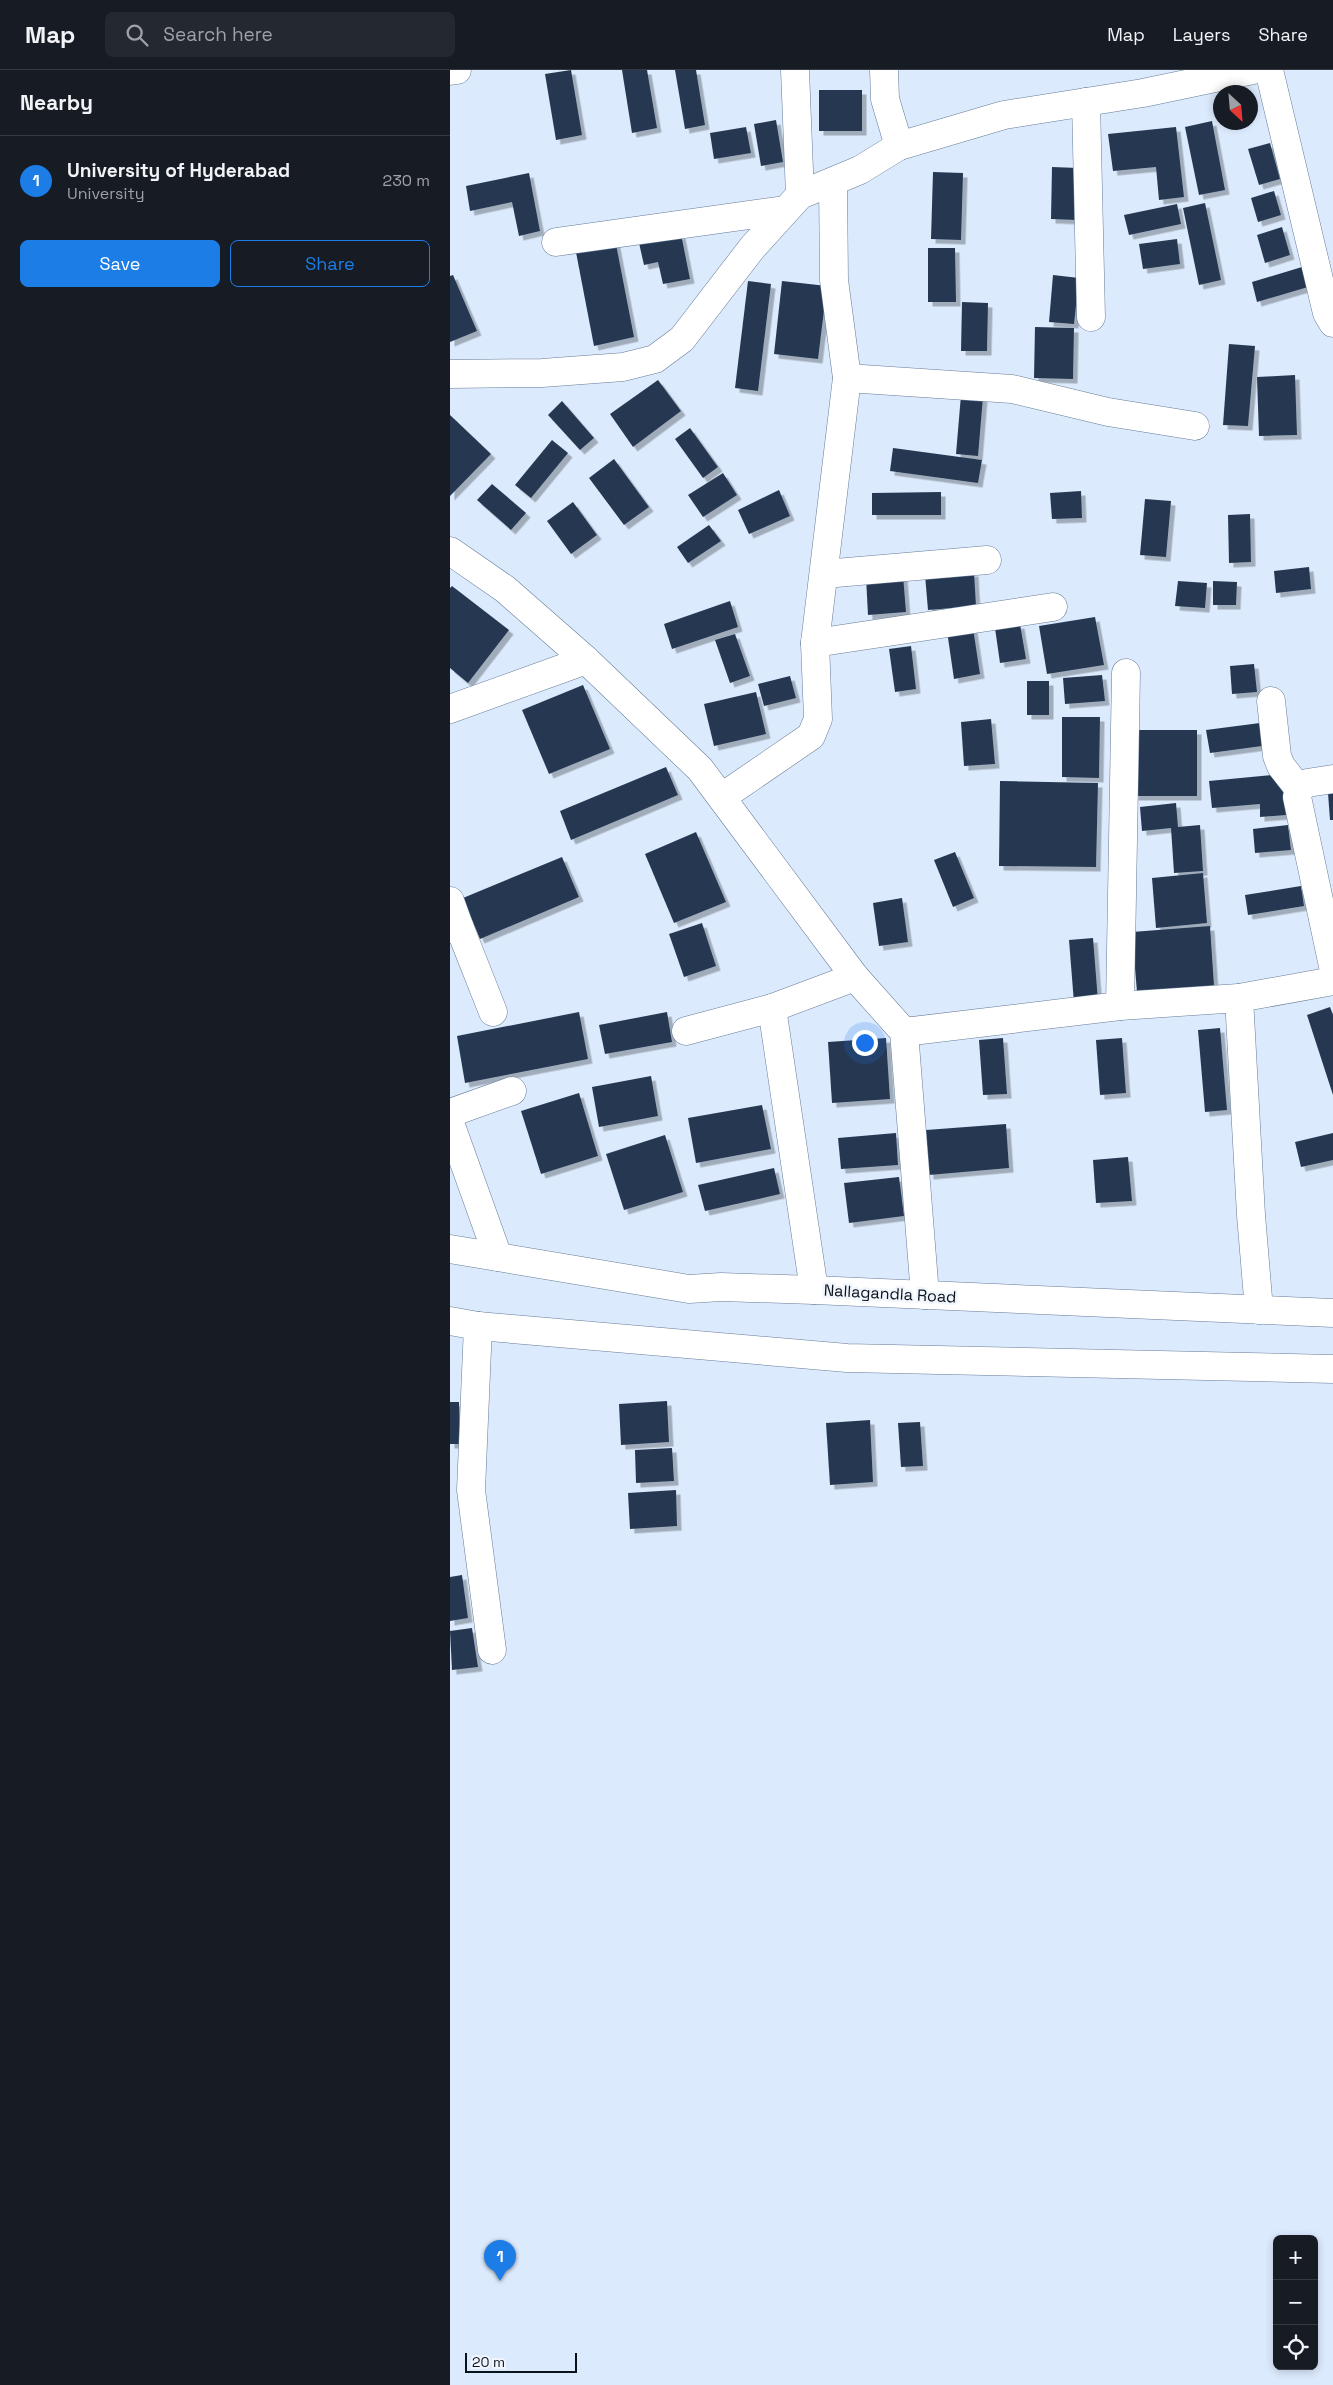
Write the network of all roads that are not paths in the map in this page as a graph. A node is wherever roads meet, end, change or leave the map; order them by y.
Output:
1 (457, 70) edge
2 (795, 70) edge
3 (884, 70) edge
4 (1253, 70) edge
5 (1269, 70) edge
6 (450, 71) edge
7 (1190, 76) edge
8 (1086, 102) junction
9 (899, 146) junction
10 (833, 182) junction
11 (792, 202) junction
12 (556, 242) dead end
13 (1091, 318) dead end
14 (1333, 323) edge
15 (450, 374) edge
16 (847, 378) junction
17 (1195, 426) dead end
18 (450, 551) edge
19 (987, 560) dead end
20 (824, 574) junction
21 (1053, 607) dead end
22 (815, 643) junction
23 (586, 660) junction
24 (1126, 672) dead end
25 (1271, 701) dead end
26 (450, 709) edge
27 (1333, 779) edge
28 (1299, 789) junction
29 (722, 797) junction
30 (453, 919) edge
31 (1333, 966) edge
32 (855, 977) junction
33 (1333, 981) edge
34 (1239, 998) junction
35 (1120, 1006) junction
36 (772, 1008) junction
37 (493, 1012) dead end
38 (686, 1031) dead end
39 (904, 1032) junction
40 (512, 1091) dead end
41 (450, 1113) edge
42 (450, 1123) edge
43 (450, 1250) edge
44 (498, 1257) junction
45 (814, 1290) junction
46 (924, 1295) junction
47 (1259, 1310) junction
48 (1333, 1313) edge
49 (450, 1321) edge
50 (478, 1326) junction
51 (1333, 1369) edge
52 (492, 1650) dead end

1 - 6 street
2 - 11 street
3 - 9 street
4 - 7 street
5 - 14 street
7 - 8 street
8 - 9 street
8 - 13 street
9 - 10 street
10 - 11 street
10 - 16 street
11 - 12 street
11 - 15 street
16 - 17 street
16 - 20 street
18 - 23 street
19 - 20 street
20 - 22 street
21 - 22 street
22 - 29 street
23 - 26 street
23 - 29 street
24 - 35 street
25 - 28 street
27 - 28 street
28 - 31 street
29 - 32 street
30 - 37 street
32 - 36 street
32 - 39 street
33 - 34 street
34 - 35 street
34 - 47 street
35 - 39 street
36 - 38 street
36 - 45 street
39 - 46 street
40 - 41 street
42 - 44 street
43 - 44 street, Nallagandla Road
44 - 45 street, Nallagandla Road
45 - 46 street, Nallagandla Road
46 - 47 street, Nallagandla Road
47 - 48 street, Nallagandla Road
49 - 50 street
50 - 51 street
50 - 52 street

